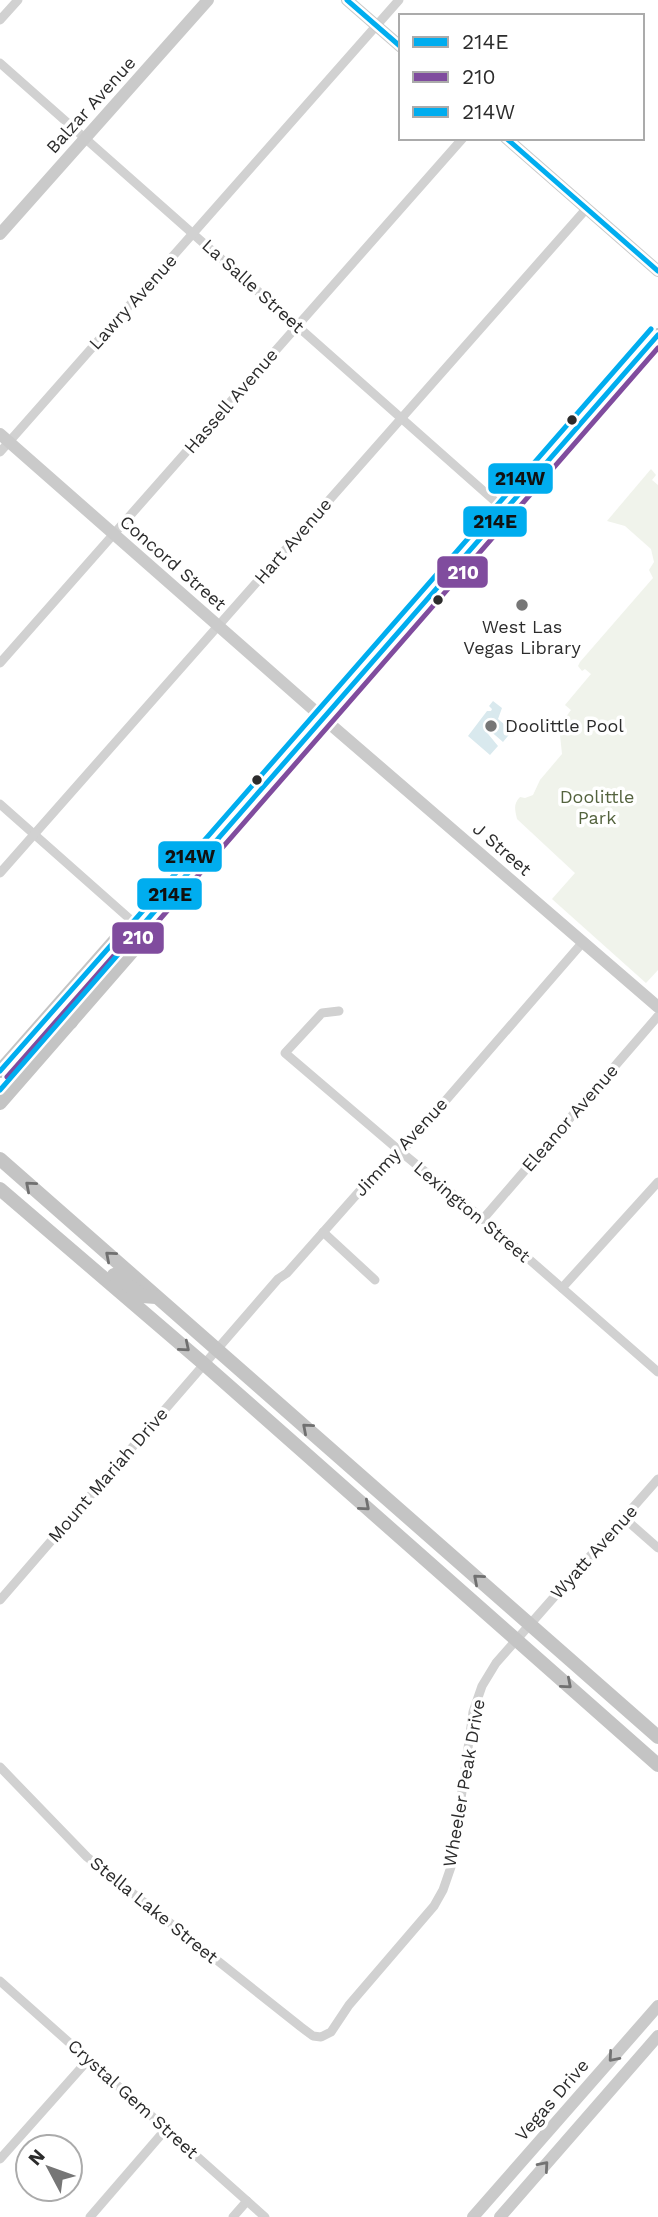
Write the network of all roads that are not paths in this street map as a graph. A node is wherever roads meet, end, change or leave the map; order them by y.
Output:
1 (18, 0) edge
2 (208, 0) edge
3 (347, 0) edge
4 (399, 0) edge
5 (0, 20) edge
6 (377, 26) junction
7 (399, 45) edge
8 (0, 63) edge
9 (85, 138) junction
10 (461, 140) edge
11 (508, 140) edge
12 (587, 208) junction
13 (0, 234) edge
14 (193, 234) junction
15 (658, 271) edge
16 (297, 326) junction
17 (658, 335) edge
18 (402, 418) junction
19 (3, 442) edge
20 (505, 510) junction
21 (114, 534) junction
22 (218, 626) junction
23 (0, 663) edge
24 (323, 718) junction
25 (0, 804) edge
26 (34, 834) junction
27 (0, 873) edge
28 (140, 928) junction
29 (583, 942) junction
30 (82, 978) junction
31 (658, 1007) edge
32 (339, 1011) dead end
33 (658, 1016) edge
34 (71, 1022) junction
35 (0, 1071) edge
36 (0, 1103) edge
37 (401, 1152) junction
38 (0, 1159) edge
39 (658, 1182) edge
40 (0, 1189) edge
41 (649, 1193) junction
42 (658, 1201) edge
43 (483, 1219) junction
44 (323, 1232) junction
45 (99, 1274) junction
46 (375, 1280) dead end
47 (562, 1288) junction
48 (158, 1297) junction
49 (217, 1349) junction
50 (204, 1364) junction
51 (658, 1372) edge
52 (658, 1479) edge
53 (624, 1518) junction
54 (658, 1548) edge
55 (0, 1600) edge
56 (529, 1624) junction
57 (516, 1639) junction
58 (658, 1737) edge
59 (658, 1765) edge
60 (0, 1767) edge
61 (0, 1981) edge
62 (658, 2006) edge
63 (658, 2036) edge
64 (321, 2037) joint
65 (89, 2059) junction
66 (166, 2129) junction
67 (0, 2159) edge
68 (247, 2201) junction
69 (90, 2217) edge
70 (233, 2217) edge
71 (265, 2217) edge
72 (473, 2217) edge
73 (500, 2217) edge

1 - 5 street
2 - 9 street, Balzar Avenue
3 - 6 street
4 - 6 street, Lawry Avenue
6 - 7 street
6 - 14 street, Lawry Avenue
8 - 9 street, La Salle Street
9 - 13 street, Balzar Avenue
9 - 14 street, La Salle Street
10 - 16 street, Hassell Avenue
11 - 12 street
12 - 15 street
12 - 18 street, Hart Avenue
14 - 16 street, La Salle Street
14 - 19 street, Lawry Avenue
16 - 18 street, La Salle Street
16 - 21 street, Hassell Avenue
17 - 20 main road
18 - 20 street, La Salle Street
18 - 22 street, Hart Avenue
19 - 21 street, Concord Street
20 - 24 main road
21 - 22 street, Concord Street
21 - 23 street, Hassell Avenue
22 - 24 street, Concord Street
22 - 26 street, Hart Avenue
24 - 28 main road
24 - 29 street, J Street
25 - 26 street
26 - 27 street, Hart Avenue
26 - 28 street
28 - 30 main road
28 - 34 main road
29 - 31 street, J Street
29 - 37 street, Jimmy Avenue
30 - 34 main road
30 - 35 main road
32 - 37 street, Lexington Street
33 - 43 street, Eleanor Avenue
34 - 36 main road
37 - 43 street, Lexington Street
37 - 44 street, Jimmy Avenue
48 -> 38 main road
39 - 41 street
40 - 45 main road
41 - 42 street
41 - 47 street
43 - 47 street, Lexington Street
44 - 46 street
44 - 49 street, Jimmy Avenue
45 - 48 main road
45 -> 50 main road
47 - 51 street, Lexington Street
48 - 49 main road
49 - 50 street, Mount Mariah Drive
56 -> 49 main road
50 - 55 street, Mount Mariah Drive
50 -> 57 main road
52 - 53 street, Wyatt Avenue
53 - 54 street
53 - 56 street, Wyatt Avenue
56 - 57 street, Wheeler Peak Drive
56 - 58 main road
57 -> 59 main road
57 - 64 street, Wheeler Peak Drive
60 - 64 street, Stella Lake Street
61 - 65 street, Crystal Gem Street
62 -> 72 street, Vegas Drive
73 -> 63 street
65 - 66 street, Crystal Gem Street
65 - 67 street
66 - 68 street, Crystal Gem Street
66 - 69 street
68 - 70 street
68 - 71 street, Crystal Gem Street

